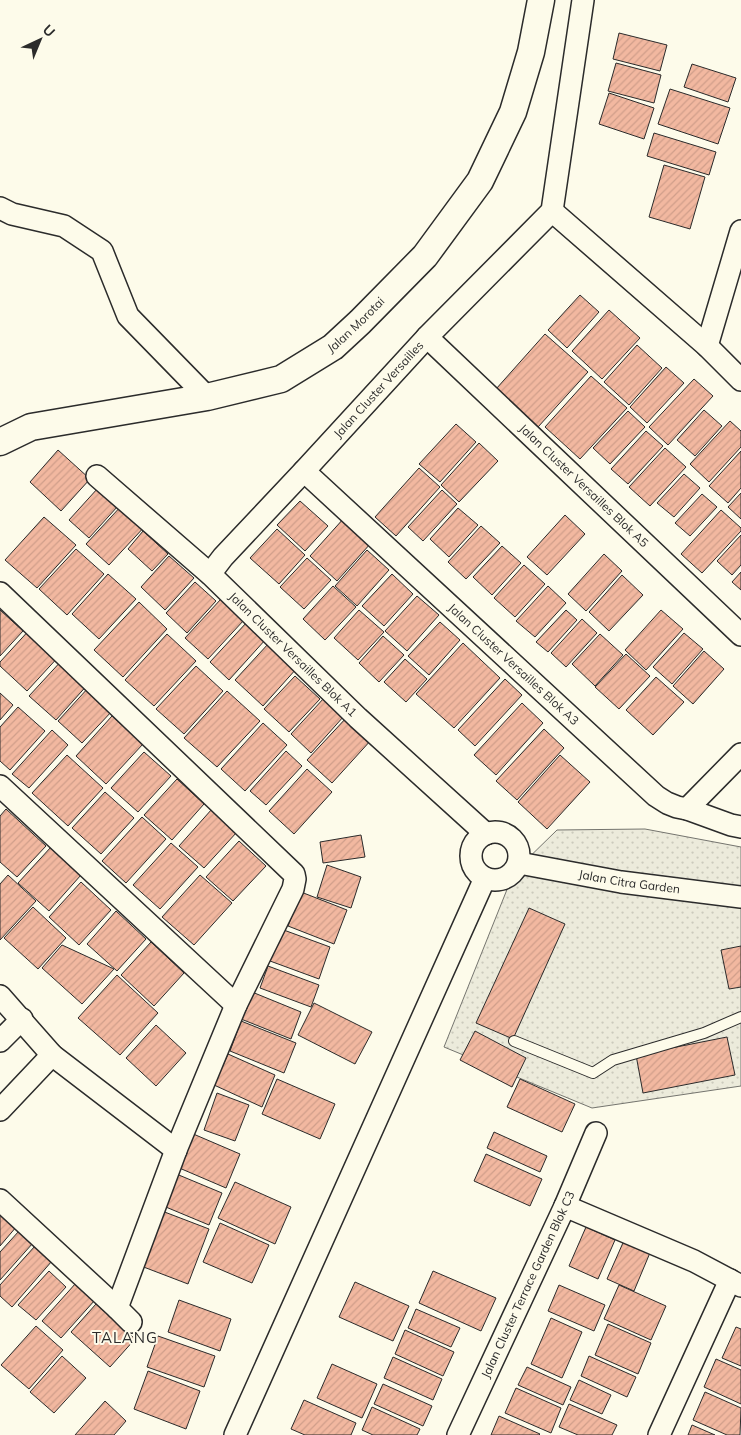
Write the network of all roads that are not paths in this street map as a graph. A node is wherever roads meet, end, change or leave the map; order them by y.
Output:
1 (541, 0) edge
2 (583, 0) edge
3 (0, 208) edge
4 (552, 211) junction
5 (741, 231) edge
6 (427, 337) junction
7 (706, 346) junction
8 (741, 380) edge
9 (207, 397) junction
10 (0, 442) edge
11 (304, 471) junction
12 (97, 476) dead end
13 (210, 574) junction
14 (0, 593) edge
15 (741, 635) edge
16 (741, 754) edge
17 (0, 786) edge
18 (688, 809) junction
19 (741, 827) edge
20 (486, 834) junction
21 (518, 863) junction
22 (485, 878) junction
23 (741, 897) edge
24 (0, 996) edge
25 (236, 1005) junction
26 (741, 1017) edge
27 (22, 1019) junction
28 (0, 1041) edge
29 (514, 1041) dead end
30 (52, 1056) junction
31 (0, 1110) edge
32 (596, 1133) dead end
33 (176, 1150) junction
34 (0, 1200) edge
35 (565, 1206) junction
36 (736, 1283) edge
37 (234, 1435) edge
38 (458, 1435) edge
39 (659, 1435) edge

1 - 9 street, Jalan Morotai
2 - 4 street
3 - 9 street
4 - 6 street, Jalan Cluster Versailles
4 - 7 street
5 - 7 street
6 - 11 street, Jalan Cluster Versailles
6 - 15 street, Jalan Cluster Versailles Blok A5
7 - 8 street
9 - 10 street, Jalan Morotai
11 - 13 street, Jalan Cluster Versailles
11 - 18 street, Jalan Cluster Versailles Blok A3
12 - 13 street, Jalan Cluster Versailles Blok A1
13 - 20 street, Jalan Cluster Versailles Blok A1
14 - 25 street
16 - 18 street
17 - 25 street
18 - 19 street, Jalan Cluster Versailles Blok A3
20 - 21 street
20 - 22 street
21 - 22 street
21 - 23 street, Jalan Citra Garden
22 - 37 street
24 - 27 street
25 - 33 street
26 - 29 lane
27 - 28 street
27 - 30 street
30 - 31 street
30 - 33 street
32 - 35 street, Jalan Cluster Terrace Garden Blok C3
33 - 34 street
35 - 36 street
35 - 38 street, Jalan Cluster Terrace Garden Blok C3
36 - 39 street

